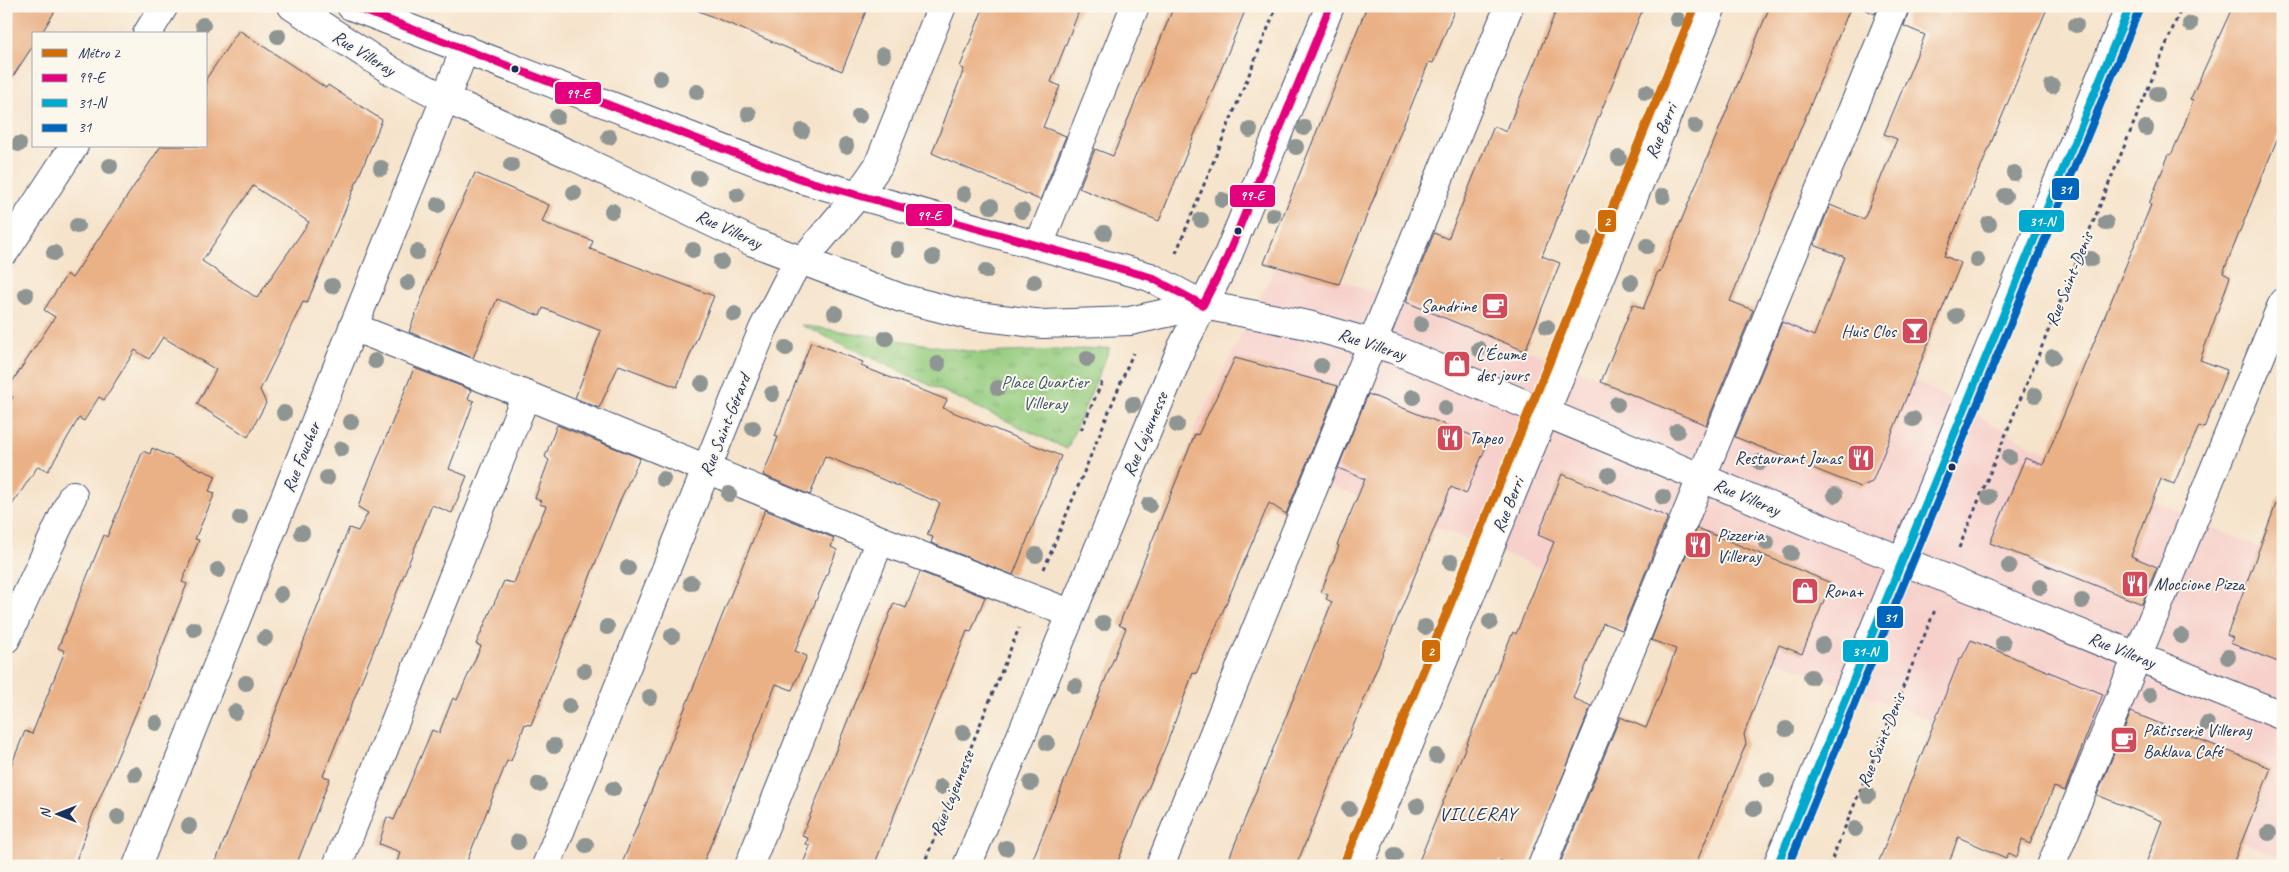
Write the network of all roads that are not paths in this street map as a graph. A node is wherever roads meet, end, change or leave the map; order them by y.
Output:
1 (164, 6) edge
2 (292, 6) edge
3 (351, 6) edge
4 (942, 6) edge
5 (1136, 6) edge
6 (1330, 6) edge
7 (1509, 6) edge
8 (1712, 6) edge
9 (1895, 6) edge
10 (2130, 6) edge
11 (147, 32) edge
12 (465, 49) junction
13 (446, 99) junction
14 (73, 148) edge
15 (857, 196) junction
16 (1039, 245) junction
17 (6, 250) edge
18 (803, 260) junction
19 (2283, 302) edge
20 (1203, 305) junction
21 (353, 327) junction
22 (1372, 342) junction
23 (526, 395) junction
24 (1546, 412) junction
25 (707, 470) junction
26 (1701, 478) junction
27 (73, 496) dead end
28 (880, 540) junction
29 (1902, 560) junction
30 (1070, 613) junction
31 (6, 639) edge
32 (2137, 656) junction
33 (2283, 716) edge
34 (137, 866) edge
35 (337, 866) edge
36 (546, 866) edge
37 (749, 866) edge
38 (967, 866) edge
39 (1160, 866) edge
40 (1359, 866) edge
41 (1542, 866) edge
42 (1777, 866) edge
43 (2051, 866) edge

1 - 11 street
2 - 13 street, Rue Villeray
3 - 12 street, Rue Villeray
4 - 15 street, Rue Saint-Gérard
5 - 16 street
6 - 20 street, Rue Lajeunesse
7 - 22 street
8 - 24 street, Rue Berri
9 - 26 street
10 - 29 street
12 - 13 street, Rue Foucher
12 - 15 street, Rue Villeray
13 - 18 street, Rue Villeray
13 - 21 street, Rue Foucher
14 - 17 street
15 - 16 street, Rue Villeray
15 - 18 street, Rue Saint-Gérard
16 - 20 street, Rue Villeray
18 - 20 street, Rue Villeray
18 - 25 street, Rue Saint-Gérard
19 - 32 street
20 - 22 street, Rue Villeray
20 - 30 street, Rue Lajeunesse
21 - 23 street
21 - 34 street, Rue Foucher
22 - 24 street, Rue Villeray
22 - 39 street
23 - 25 street
23 - 35 street
24 - 26 street, Rue Villeray
24 - 40 street, Rue Berri
25 - 28 street
25 - 36 street, Rue Saint-Gérard
26 - 29 street, Rue Villeray
26 - 41 street
27 - 31 street
28 - 30 street
28 - 37 street
29 - 32 street, Rue Villeray
29 - 42 street
30 - 38 street, Rue Lajeunesse
32 - 33 street, Rue Villeray
32 - 43 street

